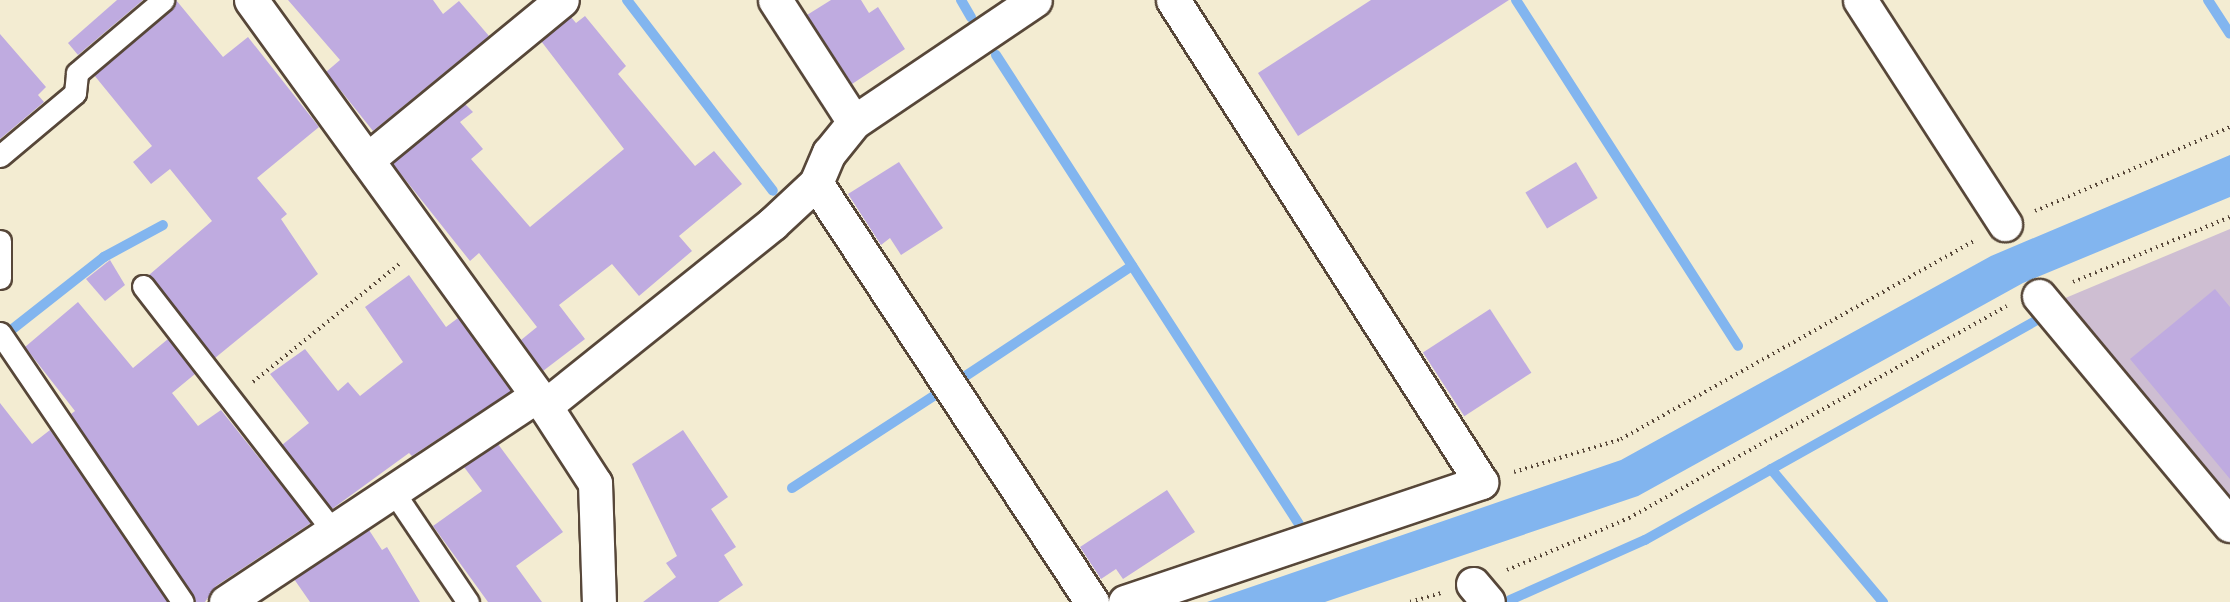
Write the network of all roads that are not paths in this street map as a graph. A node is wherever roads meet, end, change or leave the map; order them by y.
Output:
1 (164, 0) edge
2 (251, 0) edge
3 (562, 0) edge
4 (775, 0) edge
5 (1035, 0) edge
6 (1173, 0) edge
7 (1860, 0) edge
8 (854, 122) junction
9 (0, 156) edge
10 (367, 160) junction
11 (816, 183) junction
12 (2005, 224) road end
13 (0, 241) edge
14 (0, 278) edge
15 (143, 285) dead end
16 (2039, 296) road end
17 (0, 333) edge
18 (542, 400) junction
19 (393, 491) junction
20 (2230, 525) edge
21 (333, 531) junction
22 (183, 602) edge
23 (226, 602) edge
24 (468, 602) edge
25 (599, 602) edge
26 (1092, 602) edge
27 (1125, 602) edge

1 - 9 lane
2 - 10 street
3 - 10 street
4 - 8 street
5 - 8 street
6 - 27 street
7 - 12 street
8 - 11 street
10 - 18 street
11 - 18 street
11 - 26 street
13 - 14 lane
15 - 21 lane
16 - 20 street
17 - 22 lane
18 - 19 street
18 - 25 street
19 - 21 street
19 - 24 lane
21 - 23 street

